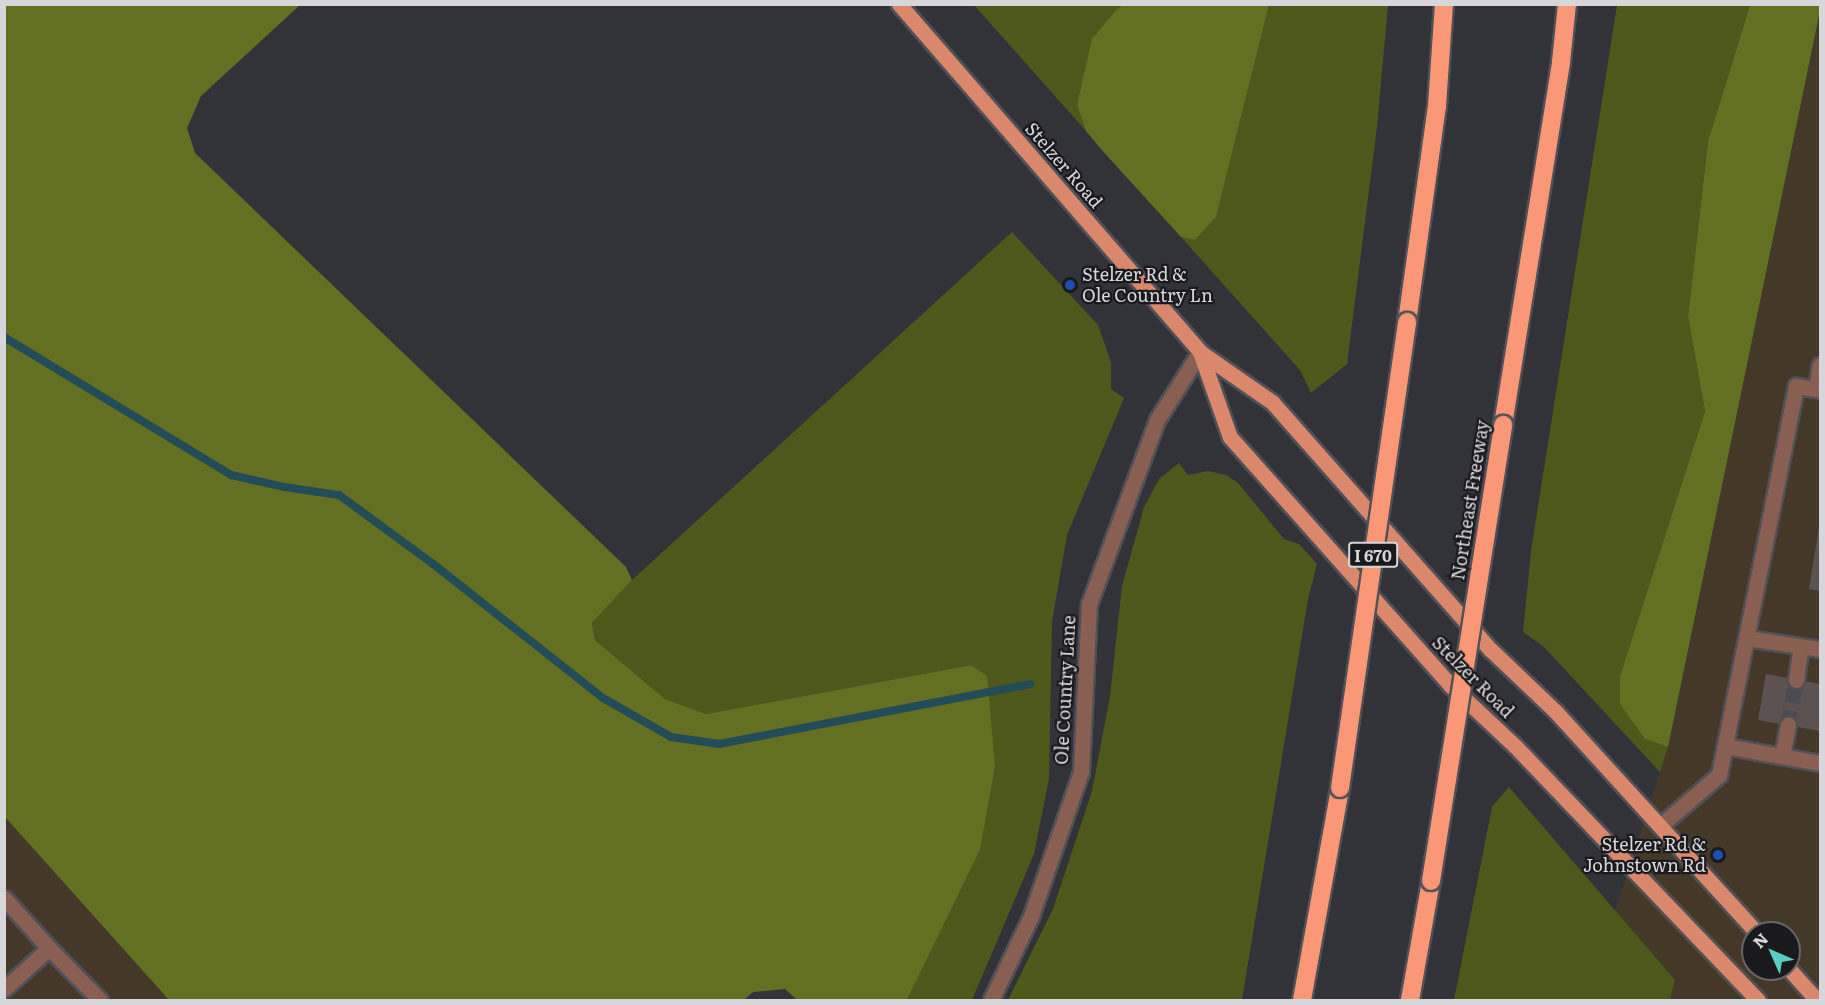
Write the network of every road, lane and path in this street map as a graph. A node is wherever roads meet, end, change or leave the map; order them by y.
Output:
1 (899, 4) edge
2 (1567, 4) edge
3 (1444, 8) edge
4 (1200, 352) junction
5 (1821, 365) edge
6 (1818, 390) edge
7 (1747, 638) junction
8 (1801, 646) junction
9 (1821, 649) edge
10 (1796, 680) tunnel mouth
11 (1788, 725) tunnel mouth
12 (1725, 746) junction
13 (1782, 756) junction
14 (1821, 763) edge
15 (1661, 825) junction
16 (4, 898) edge
17 (1746, 921) edge
18 (49, 948) junction
19 (1800, 981) edge
20 (4, 989) edge
21 (100, 1000) edge
22 (991, 1000) edge
23 (1302, 1000) edge
24 (1410, 1000) edge
25 (1758, 1000) edge
26 (1817, 1000) edge

1 - 4 main road, Stelzer Road
2 - 24 highway, Northeast Freeway, bridge
3 - 23 highway, I 670, bridge
4 - 15 main road, Stelzer Road
4 - 22 street, Ole Country Lane
4 - 25 main road, Stelzer Road
5 - 6 street
6 - 7 street
7 - 8 street
7 - 12 street
8 - 9 street
8 - 10 street
11 - 13 street
12 - 13 street
12 - 15 street
13 - 14 street
15 - 17 main road, Stelzer Road
16 - 18 street
18 - 20 street
18 - 21 street
19 - 26 main road

